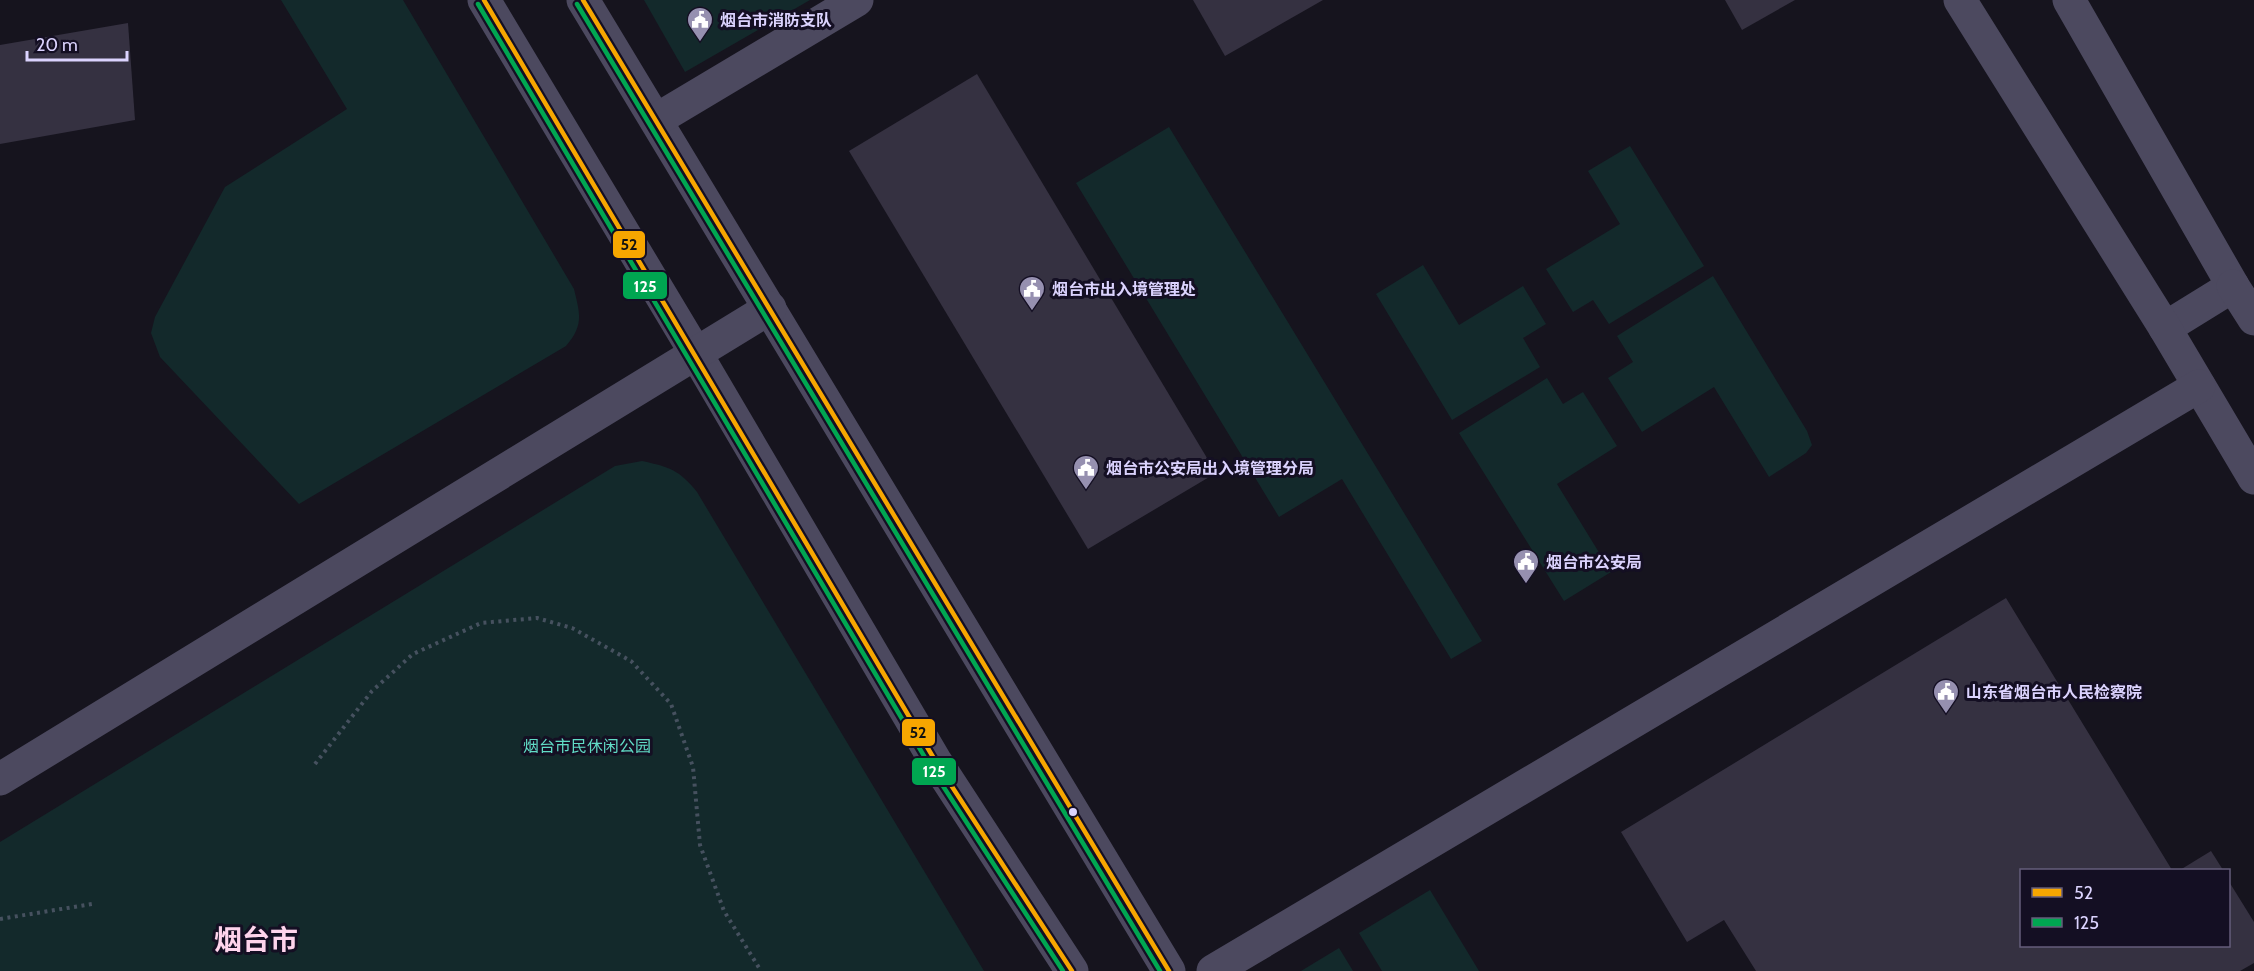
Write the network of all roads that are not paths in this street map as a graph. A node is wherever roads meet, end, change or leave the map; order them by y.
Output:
1 (484, 0) edge
2 (583, 0) edge
3 (857, 0) edge
4 (1960, 0) edge
5 (2069, 0) edge
6 (656, 120) junction
7 (2233, 286) junction
8 (770, 308) junction
9 (2254, 319) edge
10 (2165, 327) junction
11 (695, 352) junction
12 (2199, 386) junction
13 (2254, 478) edge
14 (0, 779) edge
15 (1072, 971) edge
16 (1169, 971) edge
17 (1213, 971) edge

1 - 11 street
2 - 6 street
3 - 6 street
4 - 10 street
5 - 7 street
6 - 8 street
7 - 9 street
7 - 10 street
8 - 11 street
8 - 16 street
10 - 12 street
11 - 14 street
11 - 15 street
12 - 13 street
12 - 17 street

